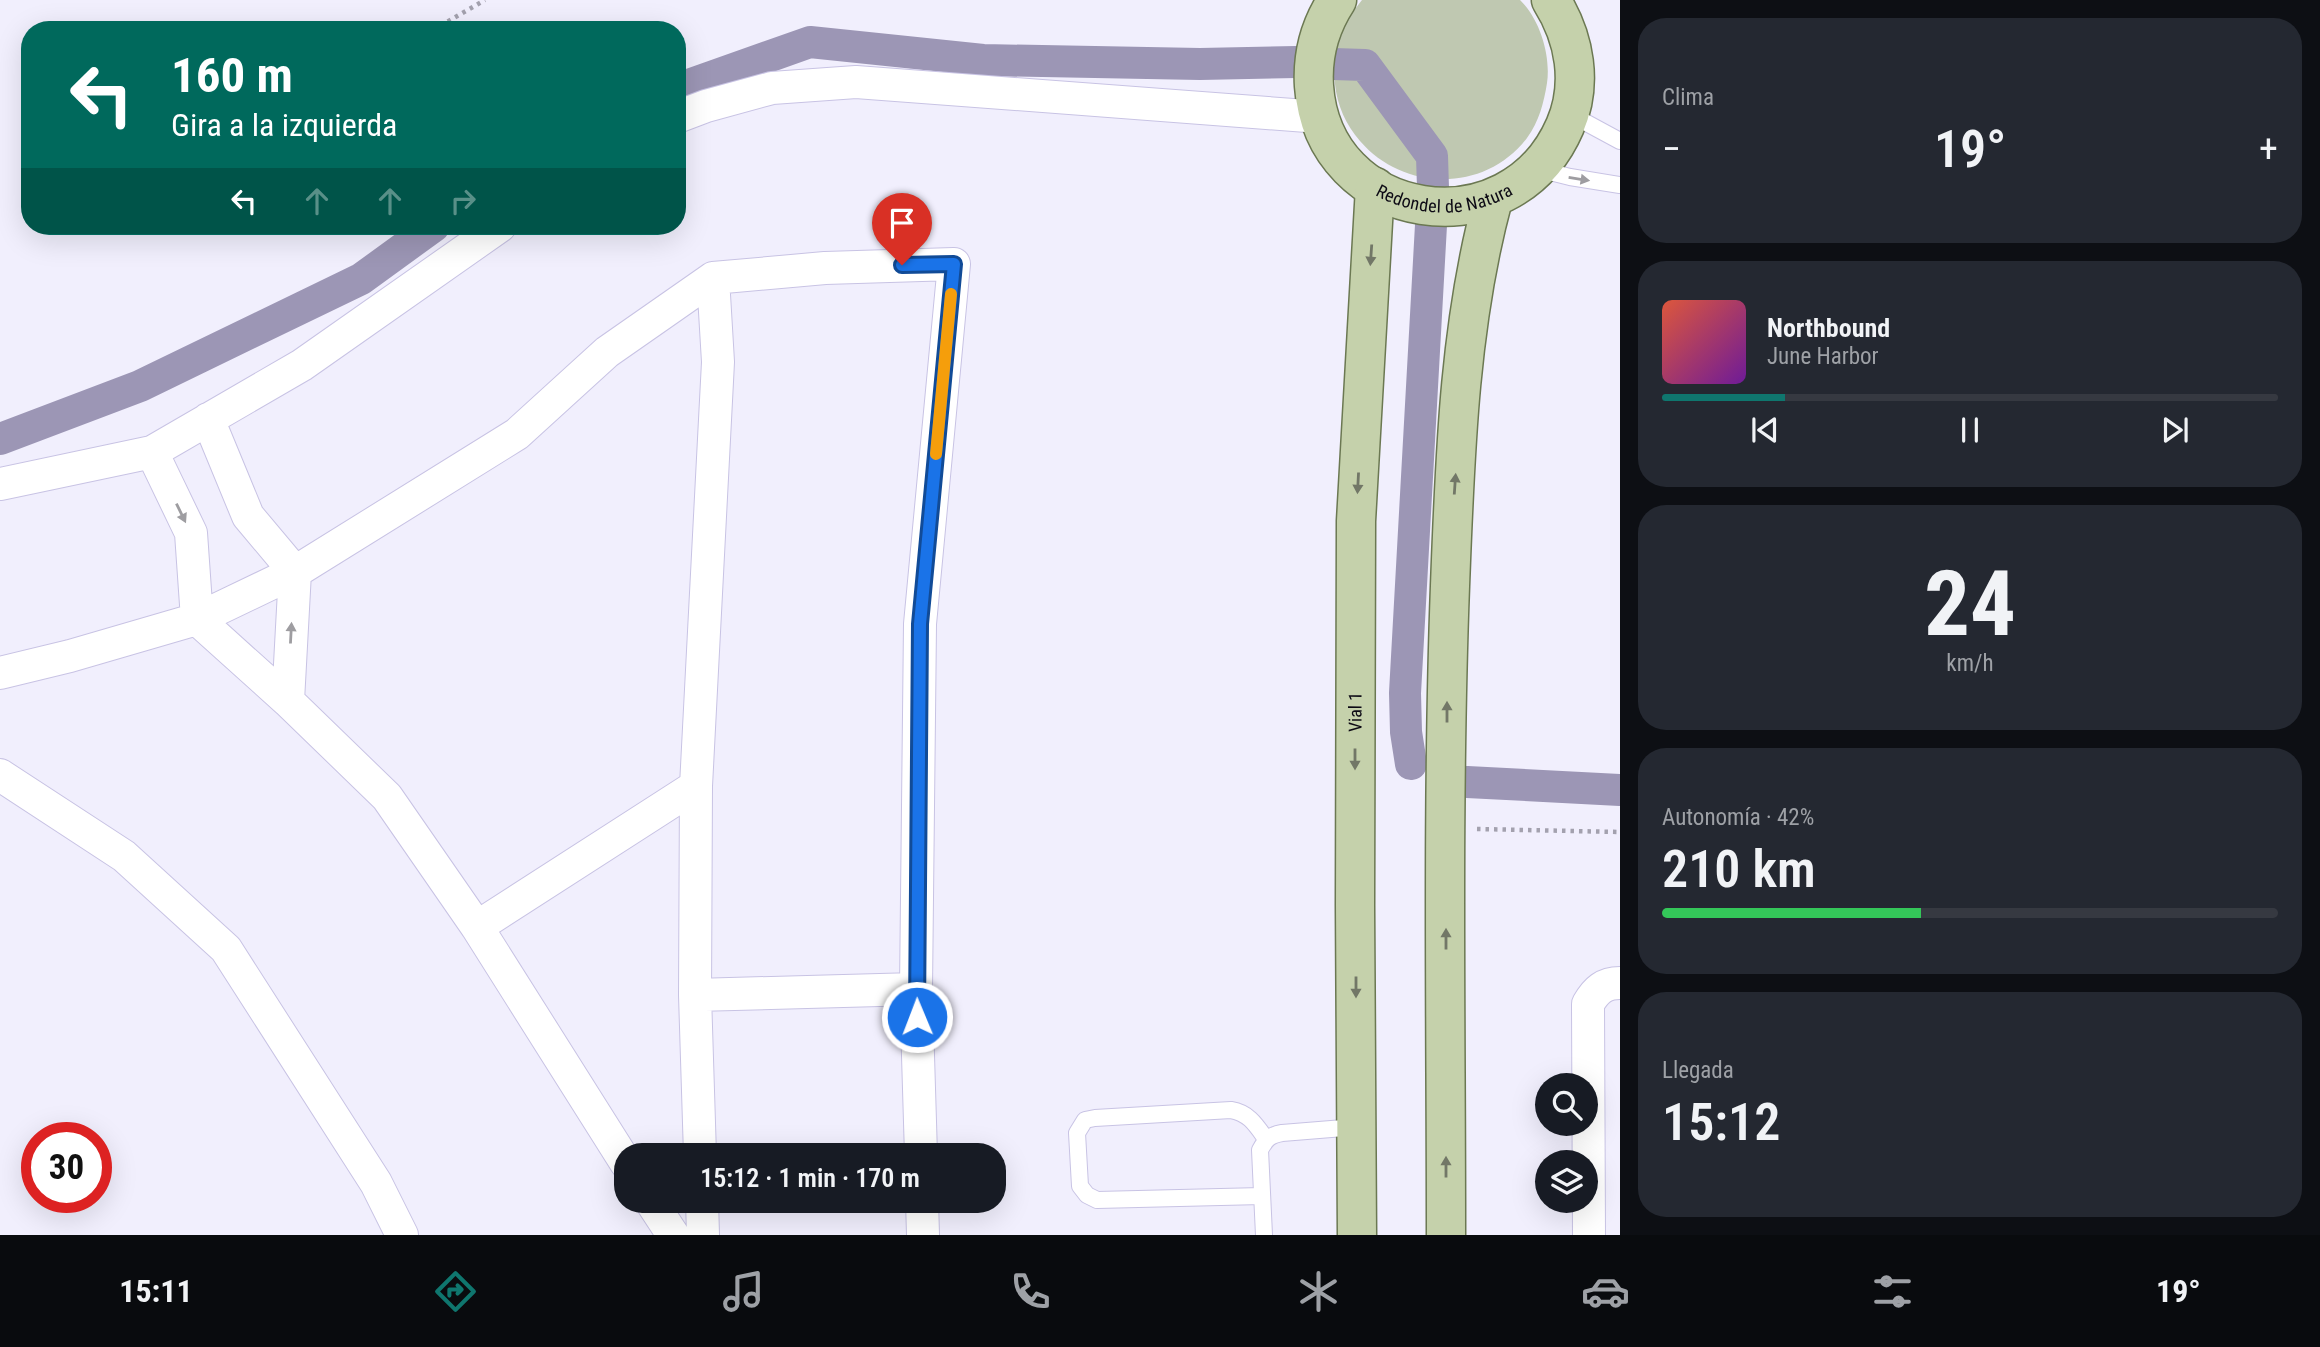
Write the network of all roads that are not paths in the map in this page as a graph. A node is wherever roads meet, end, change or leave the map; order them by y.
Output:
1 (1337, 0) edge
2 (1551, 0) edge
3 (686, 114) edge
4 (1570, 114) junction
5 (1320, 117) junction
6 (1620, 141) edge
7 (1538, 169) junction
8 (1620, 185) edge
9 (1375, 187) junction
10 (1493, 199) junction
11 (487, 235) edge
12 (713, 278) junction
13 (208, 419) junction
14 (152, 452) junction
15 (0, 484) edge
16 (295, 572) junction
17 (197, 619) junction
18 (0, 673) edge
19 (288, 701) junction
20 (0, 775) edge
21 (696, 786) junction
22 (477, 927) junction
23 (1620, 983) edge
24 (916, 989) junction
25 (695, 995) junction
26 (1356, 1127) junction
27 (1266, 1139) junction
28 (700, 1143) edge
29 (920, 1143) edge
30 (614, 1144) edge
31 (1262, 1196) junction
32 (659, 1213) edge
33 (702, 1213) edge
34 (922, 1213) edge
35 (402, 1235) edge
36 (673, 1235) edge
37 (703, 1235) edge
38 (923, 1235) edge
39 (1264, 1235) edge
40 (1357, 1235) edge
41 (1446, 1235) edge
42 (1589, 1235) edge

1 - 5 main road, Redondel de Natura
2 - 4 main road, Redondel de Natura
3 - 5 street
4 - 6 lane
4 - 7 main road, Redondel de Natura
5 - 9 main road, Redondel de Natura
7 -> 8 lane
7 - 10 main road, Redondel de Natura
9 - 10 main road, Redondel de Natura
9 -> 26 main road, Vial 1
41 -> 10 main road
11 - 13 street
12 - 16 street
12 - 21 street
12 - 24 street
13 - 14 street
13 - 16 street
14 - 15 street
14 -> 17 street
16 - 17 street
19 -> 16 street
17 - 18 street
17 - 19 street
19 - 22 street
20 - 35 street
21 - 22 street
21 - 25 street
22 - 30 street
23 - 42 street
24 - 25 street
24 - 29 street
25 - 28 street
26 - 27 lane
26 - 40 main road, Vial 1
27 - 31 lane
27 - 31 lane
31 - 39 lane
32 - 36 street
33 - 37 street
34 - 38 street

